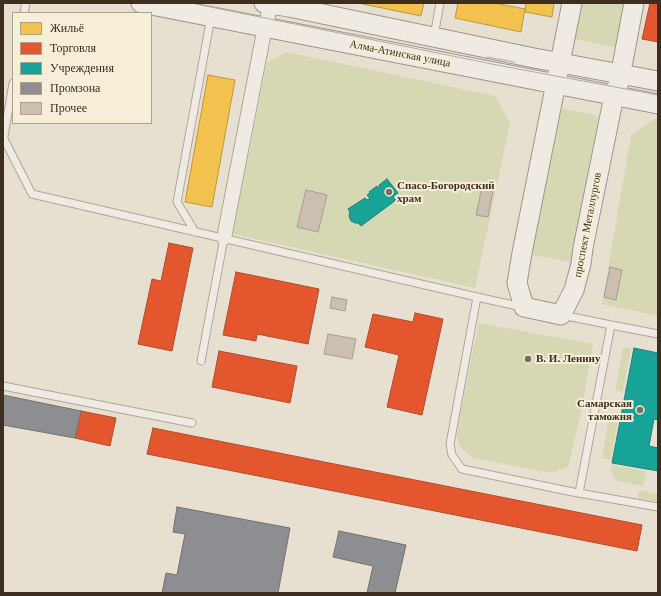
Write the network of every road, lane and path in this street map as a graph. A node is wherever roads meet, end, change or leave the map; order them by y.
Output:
1 (141, 3) edge
2 (269, 3) edge
3 (440, 3) edge
4 (572, 3) edge
5 (634, 3) edge
6 (211, 17) junction
7 (265, 28) junction
8 (434, 37) junction
9 (560, 62) junction
10 (621, 73) junction
11 (658, 82) edge
12 (556, 85) junction
13 (12, 89) edge
14 (614, 96) junction
15 (658, 104) edge
16 (4, 141) edge
17 (195, 232) junction
18 (224, 238) junction
19 (476, 297) junction
20 (524, 307) junction
21 (561, 314) junction
22 (611, 325) junction
23 (658, 334) edge
24 (201, 361) dead end
25 (3, 386) edge
26 (192, 423) dead end
27 (579, 493) junction
28 (658, 508) edge

1 - 6 street, Алма-Атинская улица
2 - 7 street
2 - 8 street
3 - 8 lane
4 - 9 street
5 - 10 street, проспект Металлургов
6 - 7 street, Алма-Атинская улица
6 - 17 lane
7 - 12 street, Алма-Атинская улица
7 - 18 street
8 - 9 street
9 - 10 street
9 - 12 street
10 - 11 street
10 - 14 street, проспект Металлургов
12 - 14 street, Алма-Атинская улица
12 - 20 street
13 - 16 lane
14 - 15 street, Алма-Атинская улица
14 - 21 street, проспект Металлургов
16 - 17 lane
17 - 18 lane
18 - 19 lane
18 - 24 lane
19 - 20 lane
19 - 27 lane
20 - 21 street
21 - 22 lane
22 - 23 lane
22 - 27 lane
25 - 26 lane
27 - 28 lane

